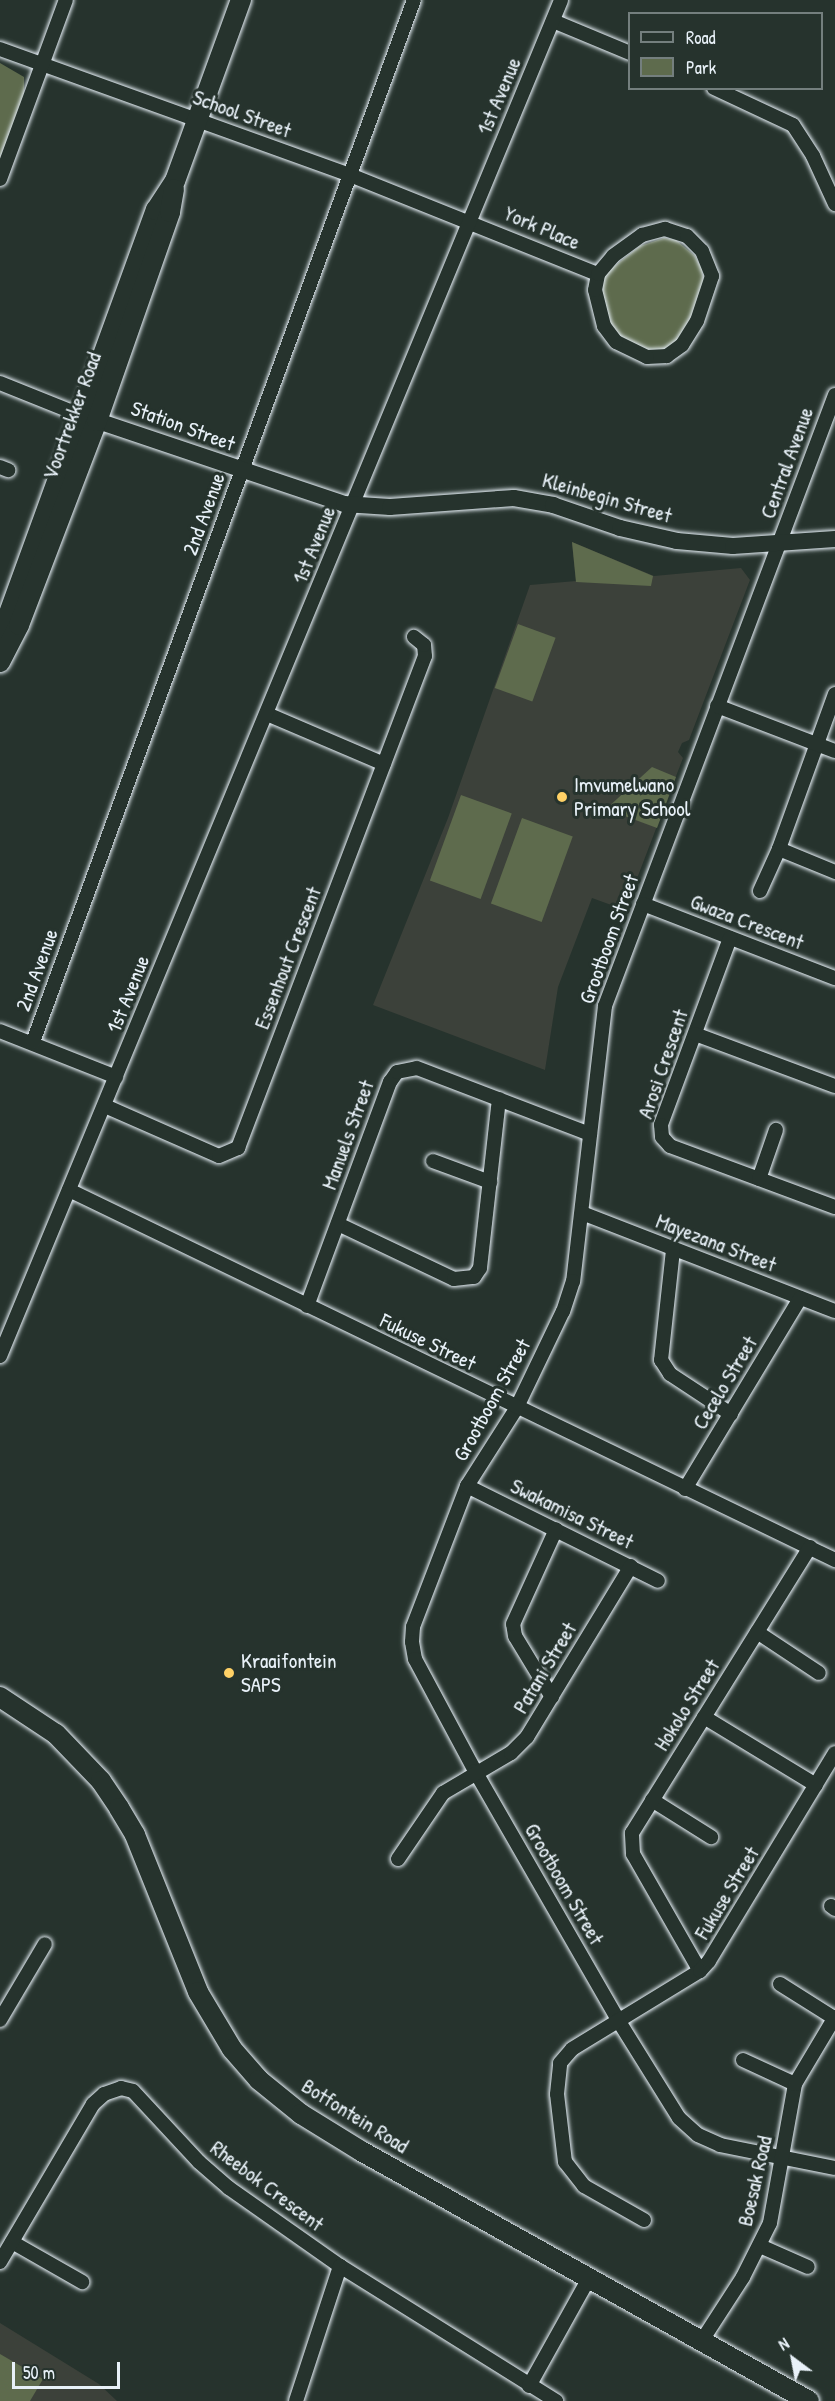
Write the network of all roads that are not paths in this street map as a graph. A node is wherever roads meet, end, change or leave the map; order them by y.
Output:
1 (66, 0) edge
2 (241, 0) edge
3 (414, 0) edge
4 (561, 0) edge
5 (553, 21) junction
6 (0, 49) edge
7 (628, 52) edge
8 (43, 64) junction
9 (718, 90) edge
10 (198, 121) junction
11 (350, 175) junction
12 (0, 179) edge
13 (835, 204) edge
14 (470, 220) junction
15 (598, 274) junction
16 (0, 383) edge
17 (835, 395) edge
18 (89, 418) junction
19 (242, 471) junction
20 (353, 505) junction
21 (835, 539) edge
22 (778, 544) junction
23 (414, 637) dead end
24 (0, 638) edge
25 (0, 662) edge
26 (835, 694) edge
27 (717, 706) junction
28 (267, 714) junction
29 (815, 743) junction
30 (835, 751) edge
31 (384, 764) junction
32 (779, 849) junction
33 (835, 872) edge
34 (760, 891) dead end
35 (644, 904) junction
36 (730, 938) junction
37 (835, 978) edge
38 (0, 1031) edge
39 (695, 1034) junction
40 (33, 1042) junction
41 (116, 1077) junction
42 (835, 1086) edge
43 (499, 1099) junction
44 (105, 1106) junction
45 (776, 1130) dead end
46 (590, 1134) junction
47 (433, 1161) dead end
48 (759, 1179) junction
49 (490, 1182) junction
50 (69, 1190) junction
51 (835, 1207) edge
52 (582, 1213) junction
53 (338, 1224) junction
54 (673, 1250) junction
55 (800, 1298) junction
56 (307, 1306) junction
57 (835, 1311) edge
58 (0, 1355) edge
59 (516, 1409) junction
60 (731, 1414) junction
61 (467, 1486) junction
62 (685, 1490) junction
63 (556, 1529) junction
64 (810, 1547) junction
65 (835, 1560) edge
66 (631, 1566) junction
67 (658, 1581) dead end
68 (757, 1632) junction
69 (819, 1673) dead end
70 (0, 1697) edge
71 (552, 1697) junction
72 (704, 1717) junction
73 (835, 1753) edge
74 (475, 1771) junction
75 (816, 1785) junction
76 (652, 1800) junction
77 (711, 1837) dead end
78 (399, 1859) dead end
79 (45, 1944) dead end
80 (699, 1971) junction
81 (780, 1984) dead end
82 (835, 2018) edge
83 (0, 2020) edge
84 (618, 2020) junction
85 (743, 2060) dead end
86 (795, 2084) junction
87 (784, 2156) junction
88 (835, 2168) edge
89 (644, 2220) dead end
90 (12, 2242) junction
91 (760, 2246) junction
92 (0, 2262) edge
93 (340, 2266) junction
94 (808, 2267) dead end
95 (589, 2278) junction
96 (82, 2283) dead end
97 (701, 2342) junction
98 (529, 2386) junction
99 (296, 2401) edge
100 (556, 2401) edge
101 (809, 2401) edge

1 - 8 street
2 - 10 main road, Voortrekker Road
3 - 11 street, 2nd Avenue
4 - 5 street, 1st Avenue
5 - 7 street
5 - 14 street, 1st Avenue
6 - 8 street, School Street
8 - 10 street, School Street
8 - 12 street
9 - 13 street
10 - 11 street, School Street
10 - 18 main road, Voortrekker Road
11 - 14 street, School Street
11 - 19 street, 2nd Avenue
14 - 15 street, York Place
14 - 20 street, 1st Avenue
15 - 15 street, York Place
16 - 18 street, Station Street
17 - 22 street, Central Avenue
18 - 19 street, Station Street
18 - 24 main road, Voortrekker Road
18 - 25 main road, Voortrekker Road
19 - 20 street, Station Street
19 - 40 street, 2nd Avenue
20 - 22 street, Kleinbegin Street
20 - 28 street, 1st Avenue
21 - 22 street, Kleinbegin Street
22 - 27 street, Grootboom Street
23 - 31 street, Essenhout Crescent
26 - 29 street
27 - 29 street
27 - 35 street, Grootboom Street
28 - 31 street
28 - 41 street, 1st Avenue
29 - 30 street
29 - 32 street
31 - 44 street, Essenhout Crescent
32 - 33 street
32 - 34 street
35 - 36 street, Gwaza Crescent
35 - 46 street, Grootboom Street
36 - 37 street, Gwaza Crescent
36 - 39 street, Arosi Crescent
38 - 40 street
39 - 42 street
39 - 48 street, Arosi Crescent
40 - 41 street
41 - 44 street, 1st Avenue
43 - 46 street, Manuels Street
43 - 49 street
43 - 53 street, Manuels Street
44 - 50 street, 1st Avenue
45 - 48 street
46 - 52 street, Grootboom Street
47 - 49 street
48 - 51 street, Arosi Crescent
49 - 53 street
50 - 56 street, Fukuse Street
50 - 58 street
52 - 54 street, Mayezana Street
52 - 59 street, Grootboom Street
53 - 56 street, Manuels Street
54 - 55 street, Mayezana Street
54 - 60 street
55 - 57 street, Mayezana Street
55 - 60 street, Cecelo Street
56 - 59 street, Fukuse Street
59 - 61 street, Grootboom Street
59 - 62 street, Fukuse Street
60 - 62 street, Cecelo Street
61 - 63 street, Swakamisa Street
61 - 74 street, Grootboom Street
62 - 64 street, Fukuse Street
63 - 66 street, Swakamisa Street
63 - 71 street
64 - 65 street, Fukuse Street
64 - 68 street, Hokolo Street
66 - 67 street, Swakamisa Street
66 - 71 street, Patani Street
68 - 69 street
68 - 72 street, Hokolo Street
70 - 95 main road, Botfontein Road
71 - 74 street, Patani Street
72 - 75 street
72 - 76 street, Hokolo Street
73 - 75 street, Fukuse Street
74 - 78 street, Patani Street
74 - 84 street, Grootboom Street
75 - 80 street, Fukuse Street
76 - 77 street
76 - 80 street, Hokolo Street
79 - 83 street
80 - 84 street, Fukuse Street
81 - 82 street, Boesak Road
82 - 86 street, Boesak Road
84 - 87 street, Grootboom Street
84 - 89 street, Fukuse Street
85 - 86 street
86 - 87 street, Boesak Road
87 - 88 street, Grootboom Street
87 - 91 street, Boesak Road
90 - 92 street, Rheebok Crescent
90 - 93 street, Rheebok Crescent
90 - 96 street
91 - 94 street
91 - 97 street, Boesak Road
93 - 98 street, Rheebok Crescent
93 - 99 street
95 - 97 main road, Botfontein Road
95 - 98 street
97 - 101 main road, Botfontein Road
98 - 100 street, Rheebok Crescent

